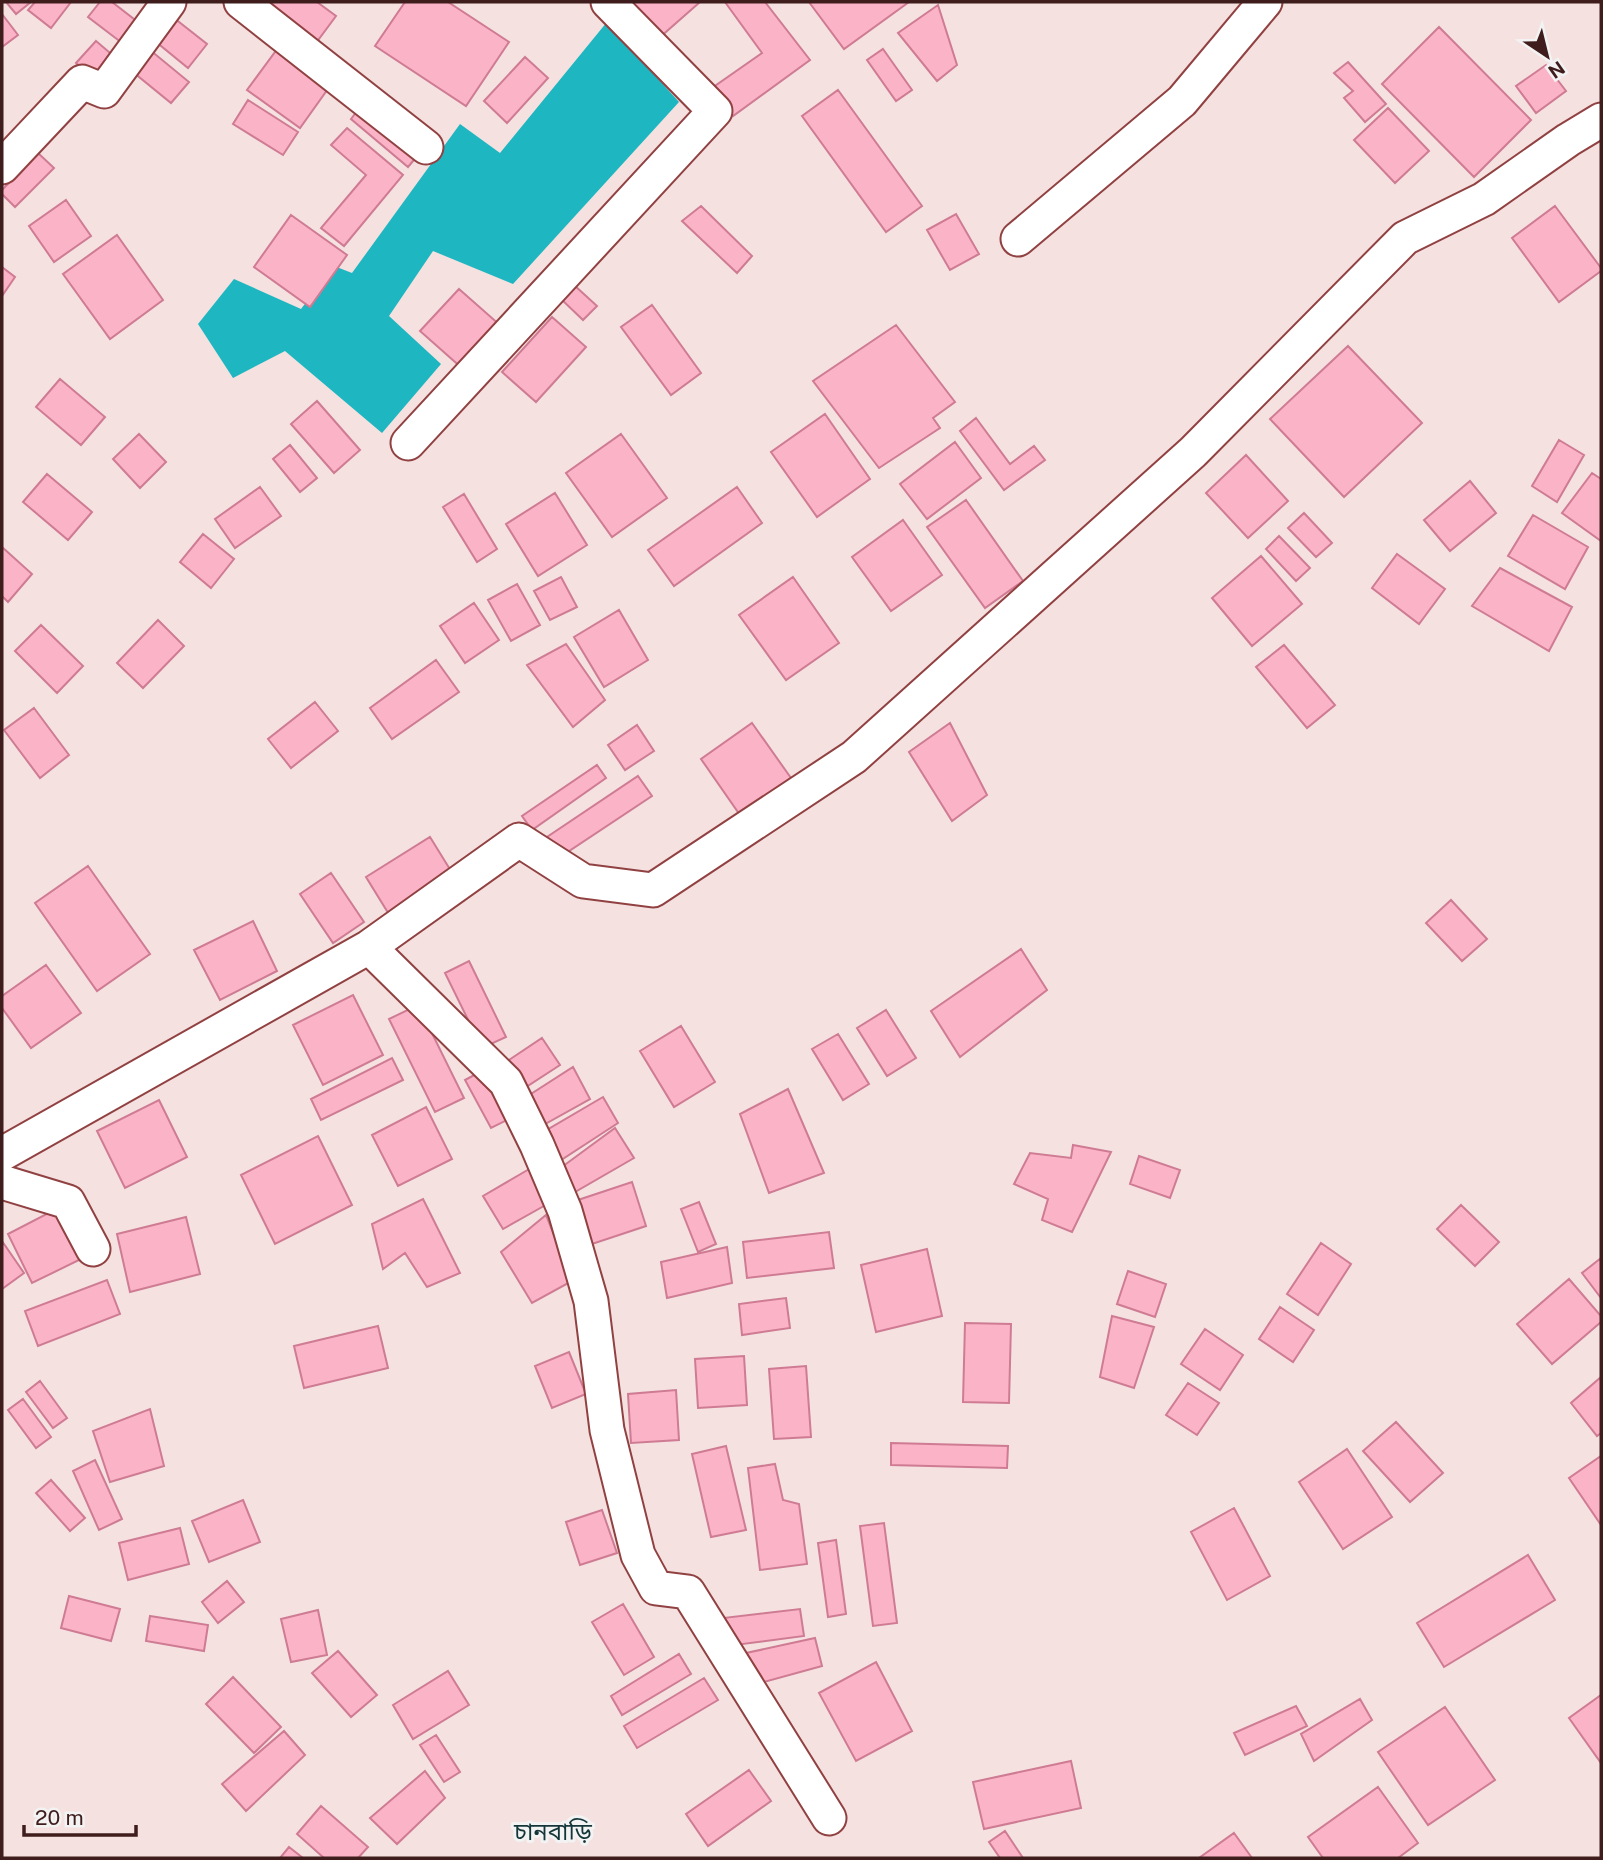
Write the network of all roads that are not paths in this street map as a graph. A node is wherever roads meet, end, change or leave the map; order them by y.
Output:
1 (169, 2) edge
2 (241, 2) edge
3 (608, 2) edge
4 (1265, 2) edge
5 (1601, 120) edge
6 (426, 147) dead end
7 (2, 167) edge
8 (1018, 239) dead end
9 (408, 443) dead end
10 (369, 947) junction
11 (2, 1154) edge
12 (2, 1182) edge
13 (93, 1249) dead end
14 (830, 1818) dead end

1 - 7 street
2 - 6 street
3 - 9 street
4 - 8 street
5 - 10 street
10 - 11 street
10 - 14 street
12 - 13 street

